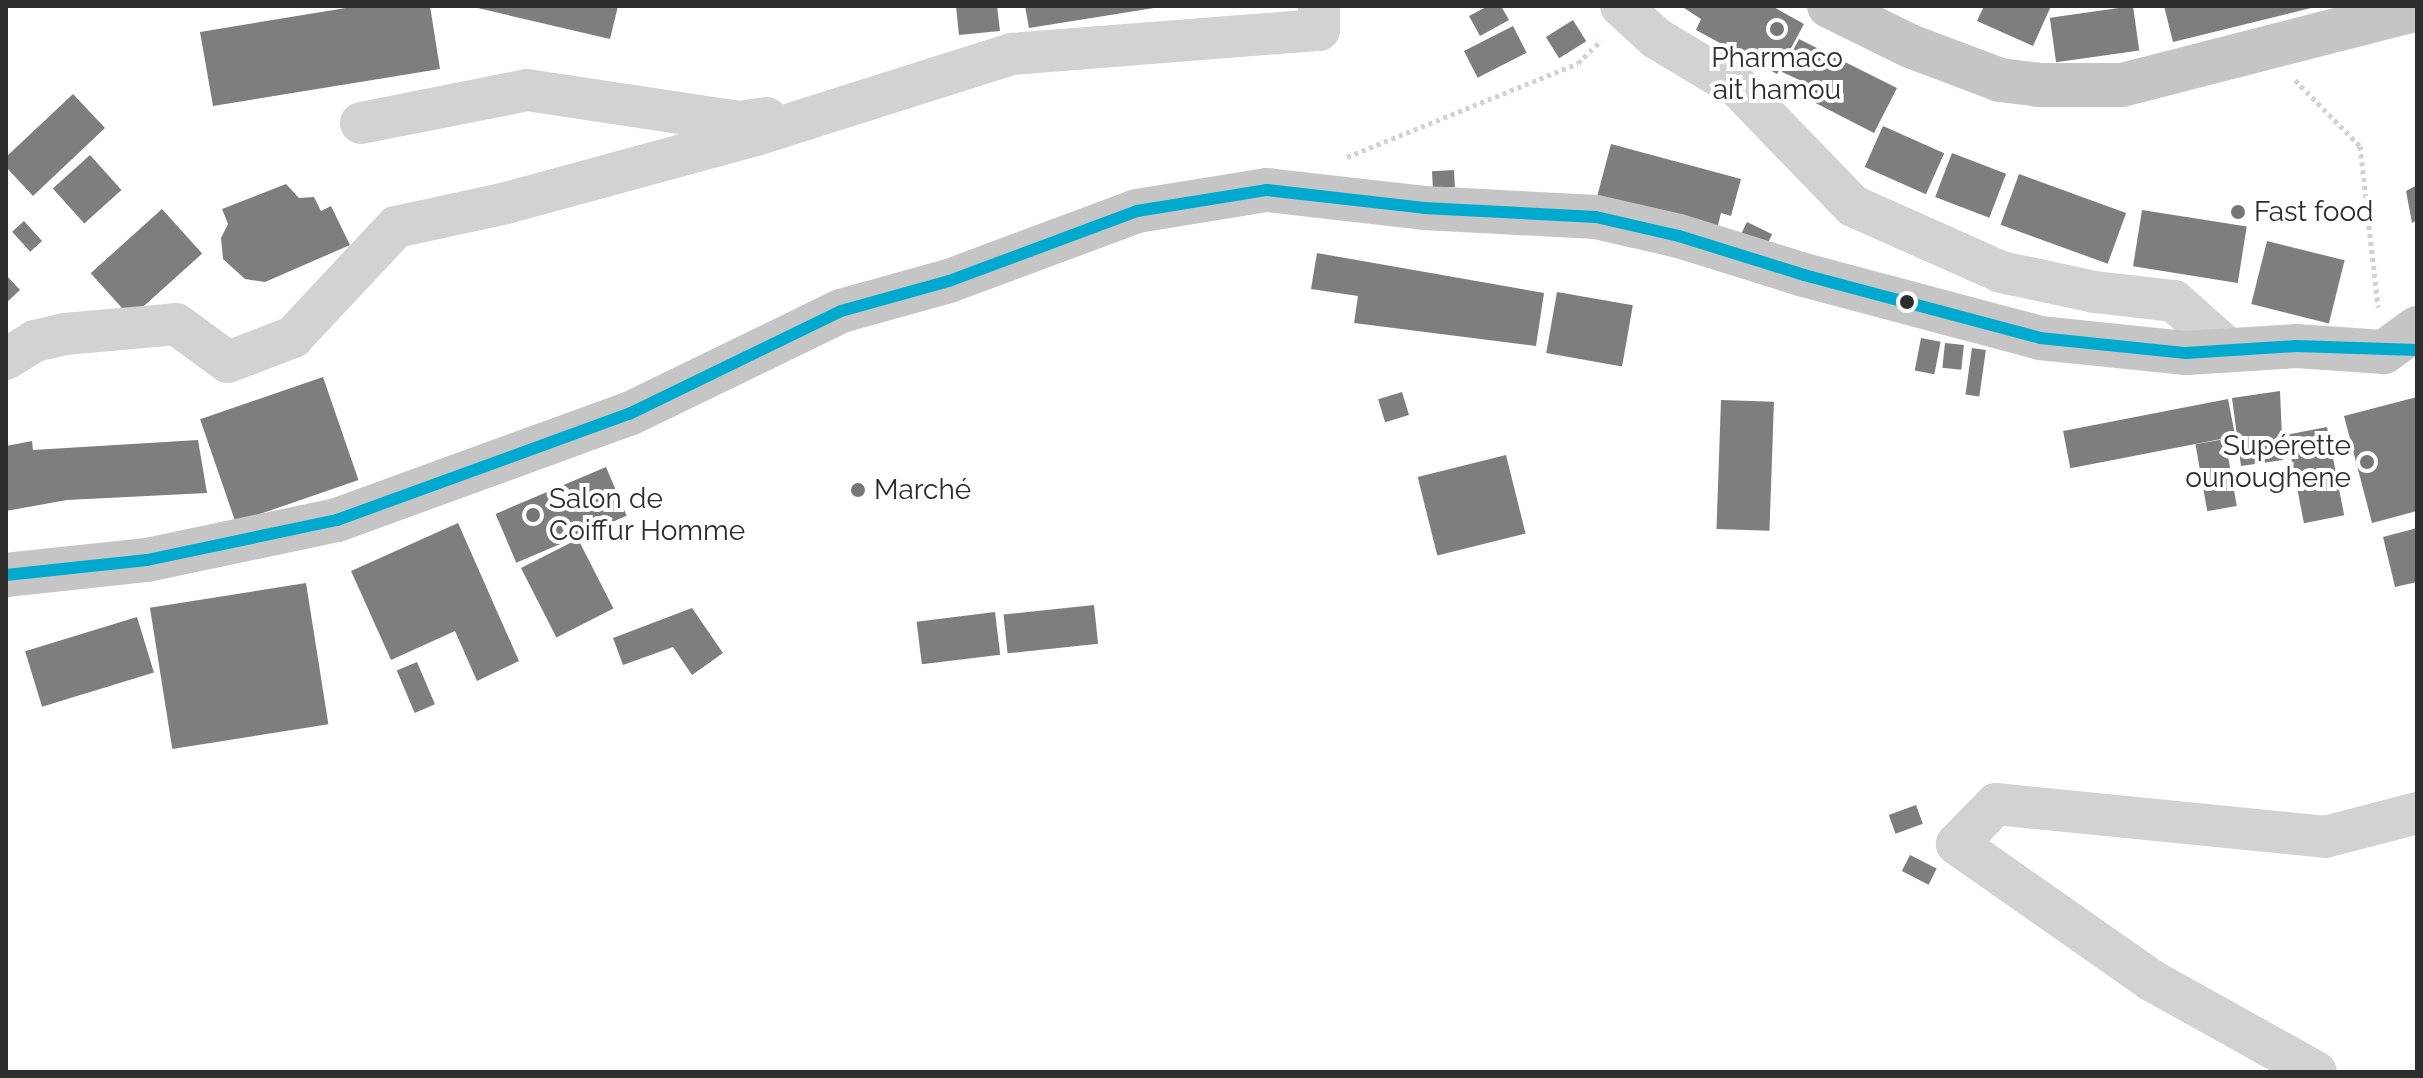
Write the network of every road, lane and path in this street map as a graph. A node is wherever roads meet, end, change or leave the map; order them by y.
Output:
1 (1319, 6) edge
2 (1829, 6) edge
3 (1622, 9) edge
4 (2417, 9) edge
5 (2263, 46) junction
6 (843, 108) junction
7 (361, 123) dead end
8 (1335, 164) dead end
9 (2400, 340) edge
10 (2229, 350) junction
11 (6, 359) edge
12 (6, 575) edge
13 (2417, 813) edge
14 (2316, 1072) edge

1 - 6 street
2 - 5 main road
3 - 8 path
3 - 10 street
4 - 5 main road
5 - 9 path
6 - 7 street
6 - 11 street
9 - 10 main road
10 - 12 main road
13 - 14 street

